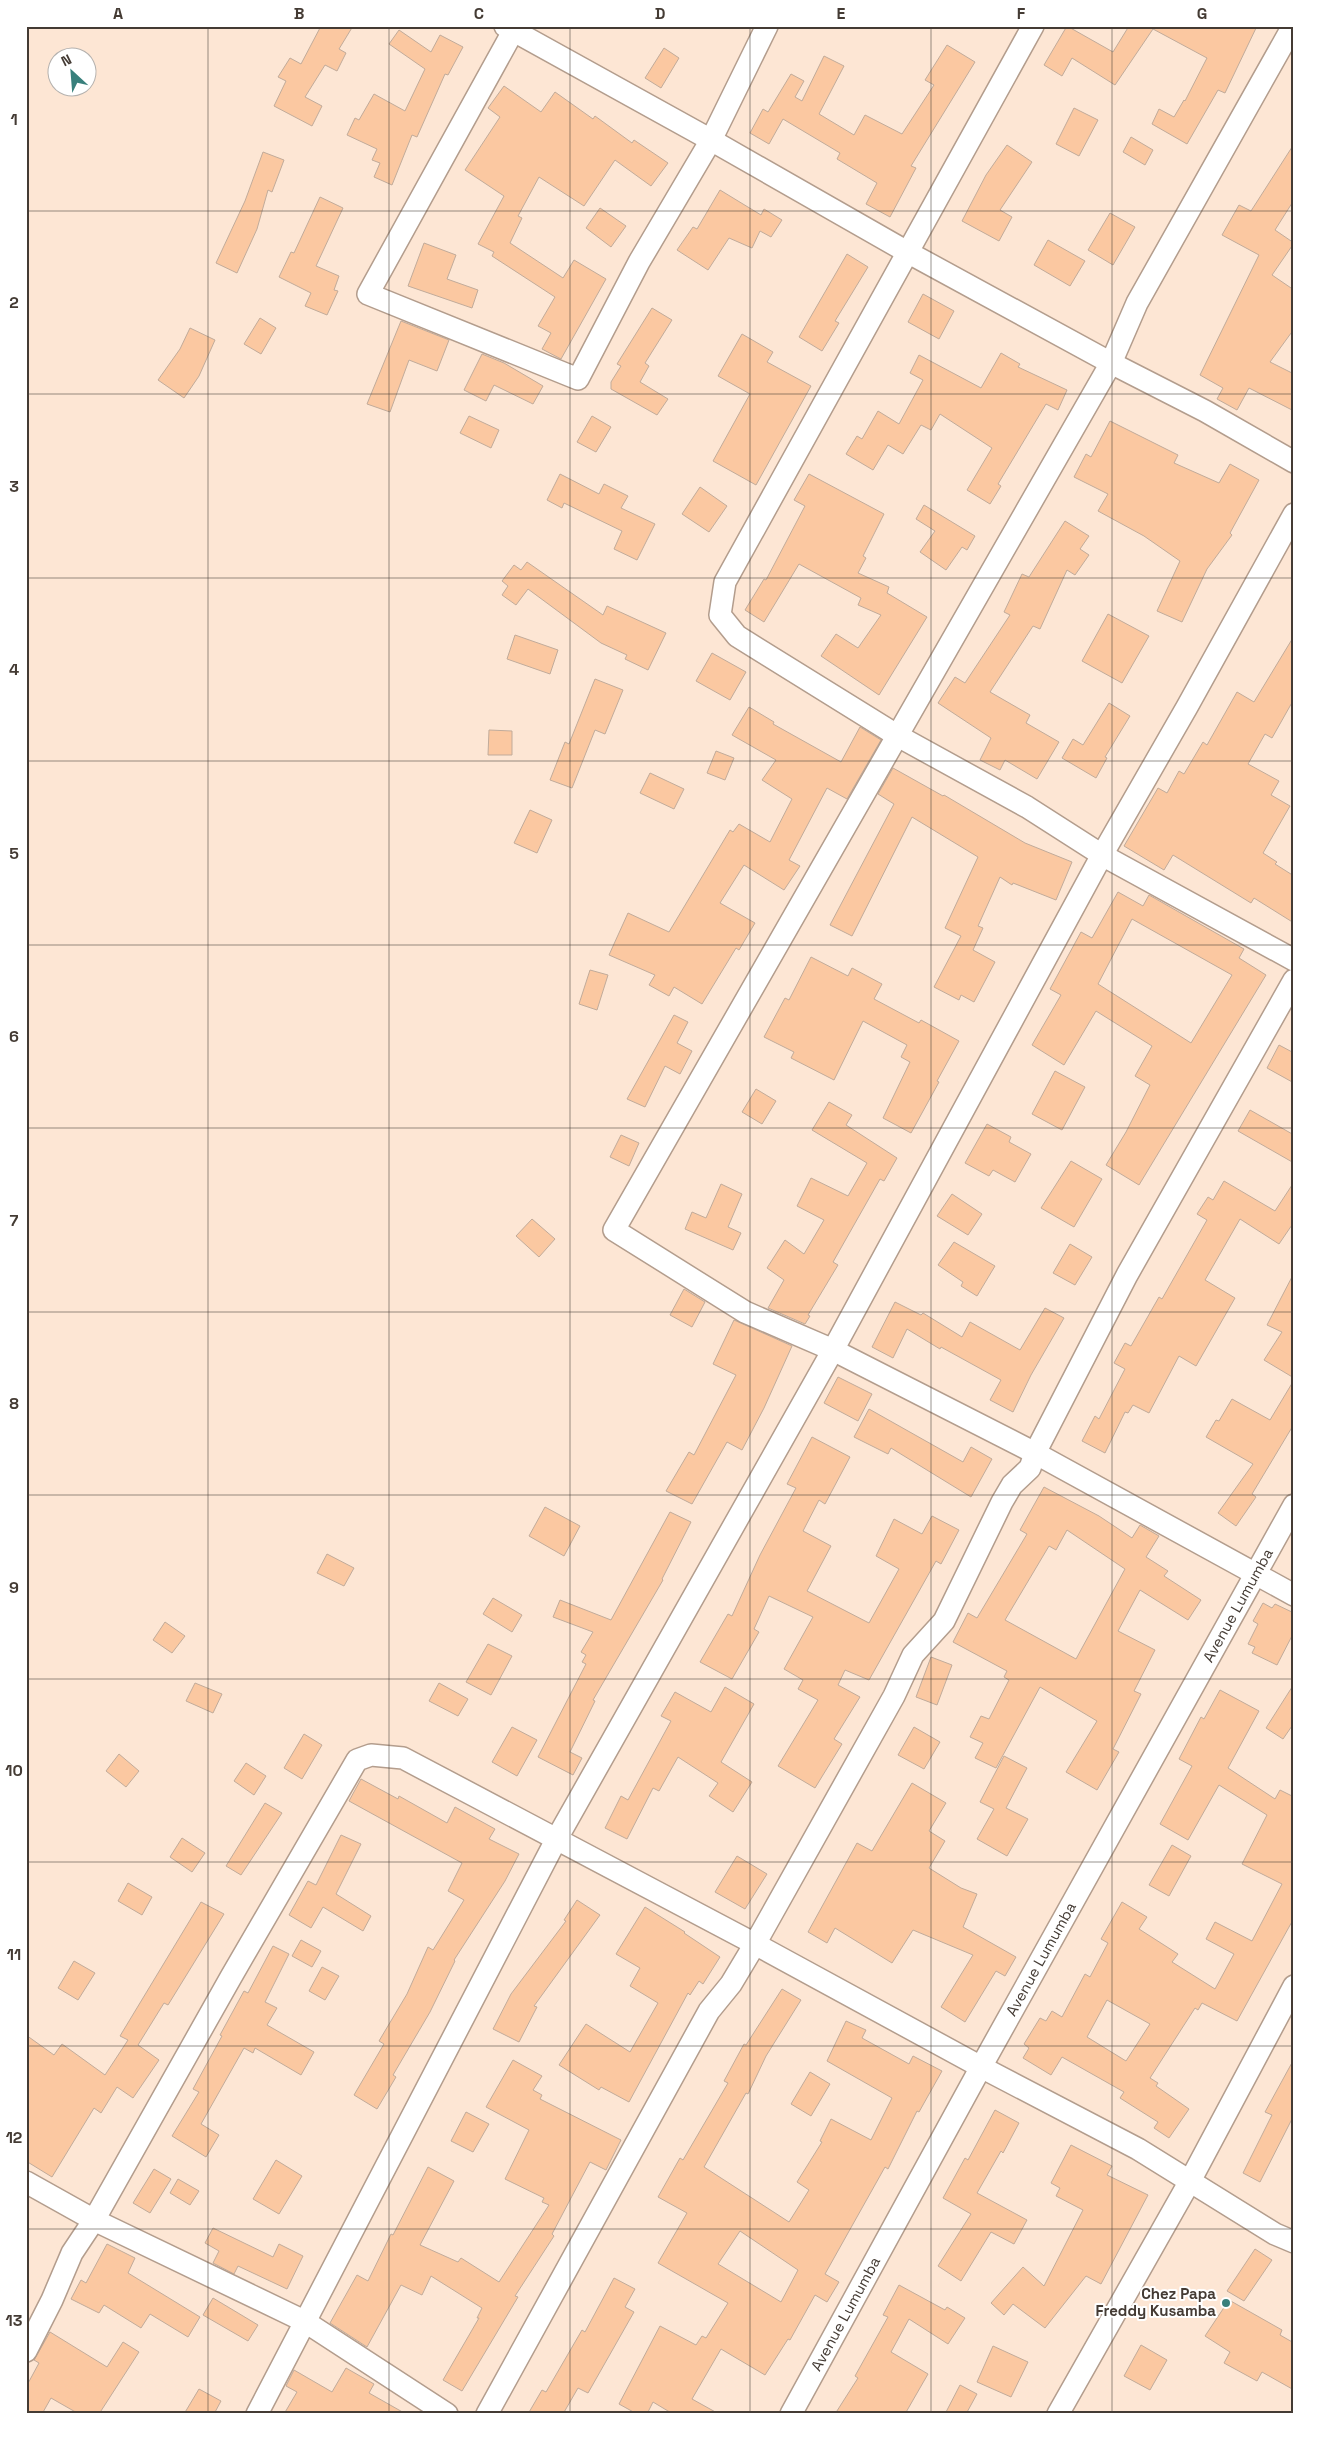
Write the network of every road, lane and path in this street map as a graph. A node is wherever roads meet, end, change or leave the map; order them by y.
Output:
1 (767, 26) edge
2 (1033, 26) edge
3 (1293, 26) edge
4 (511, 28) edge
5 (712, 140) junction
6 (909, 252) junction
7 (1111, 363) junction
8 (1294, 462) edge
9 (1294, 514) edge
10 (898, 736) junction
11 (1102, 855) junction
12 (1294, 960) edge
13 (1294, 980) edge
14 (833, 1350) junction
15 (1035, 1453) junction
16 (1294, 1505) edge
17 (1256, 1576) junction
18 (1294, 1595) edge
19 (556, 1840) junction
20 (756, 1944) junction
21 (1294, 1986) edge
22 (980, 2067) junction
23 (1190, 2181) junction
24 (26, 2182) edge
25 (94, 2220) junction
26 (1294, 2242) edge
27 (304, 2321) junction
28 (26, 2351) edge
29 (257, 2414) edge
30 (447, 2414) edge
31 (487, 2414) edge
32 (790, 2414) edge
33 (1058, 2414) edge

1 - 5 street
2 - 6 street
3 - 7 street
4 - 5 street
4 - 5 street
5 - 6 street
6 - 7 street
6 - 10 street
7 - 8 street
7 - 10 street
9 - 11 street
10 - 11 street
10 - 14 street
11 - 12 street
11 - 14 street
13 - 15 street
14 - 15 street
14 - 19 street
15 - 17 street
15 - 20 street
16 - 17 street, Avenue Lumumba
17 - 18 street
17 - 22 street, Avenue Lumumba
19 - 20 street
19 - 25 street
19 - 27 street
20 - 22 street
20 - 31 street
21 - 23 street
22 - 23 street
22 - 32 street, Avenue Lumumba
23 - 26 street
23 - 33 street
24 - 25 street
25 - 27 street
25 - 28 street
27 - 29 street
27 - 30 street

